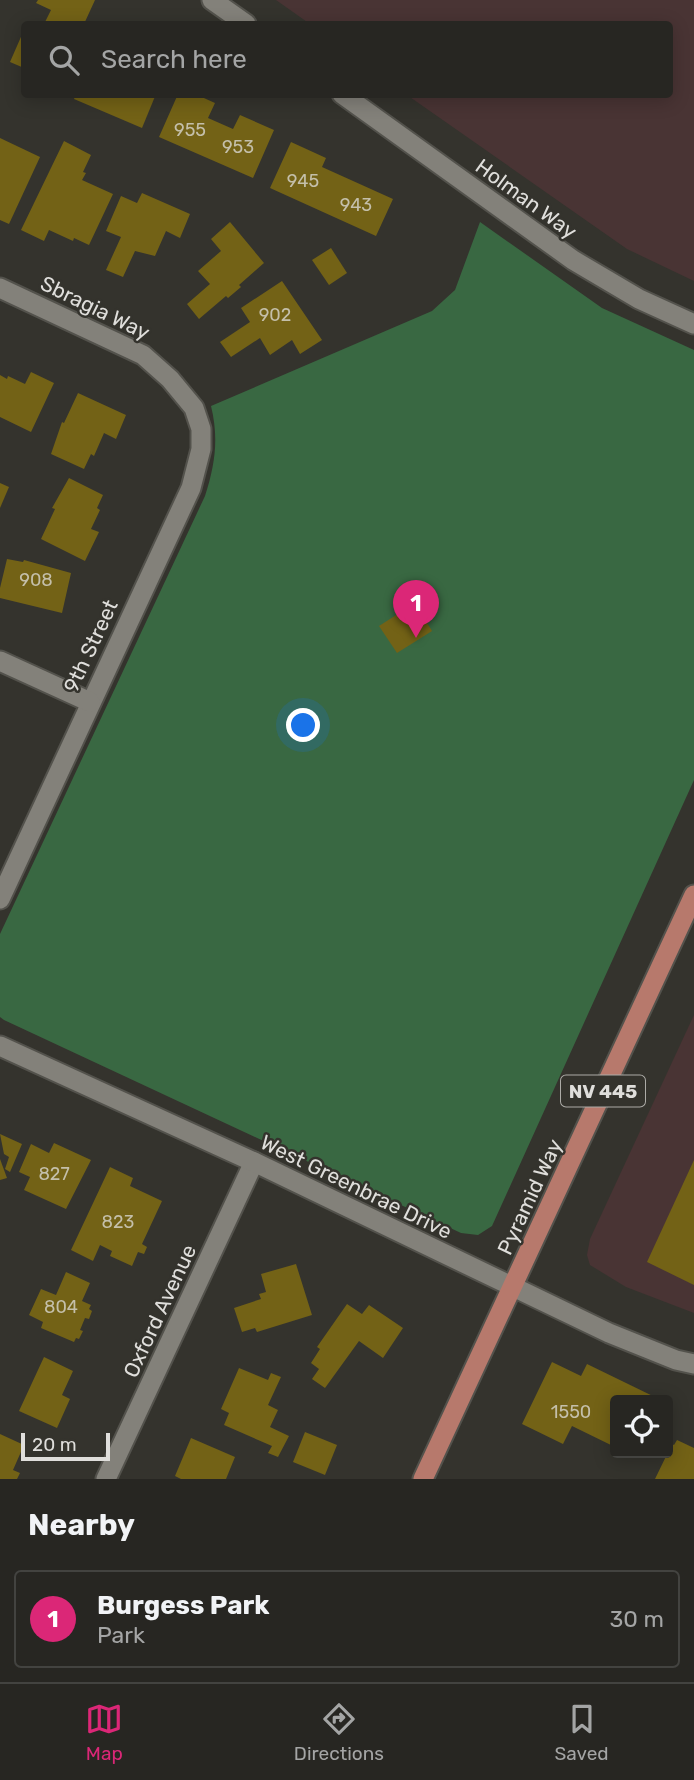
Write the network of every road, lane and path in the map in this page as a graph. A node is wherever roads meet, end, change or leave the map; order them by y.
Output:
1 (212, 0) edge
2 (242, 21) edge
3 (348, 98) edge
4 (0, 288) edge
5 (694, 324) edge
6 (194, 408) joint
7 (0, 661) edge
8 (90, 702) junction
9 (694, 895) edge
10 (0, 899) edge
11 (0, 1045) edge
12 (254, 1162) junction
13 (513, 1288) junction
14 (694, 1364) edge
15 (106, 1479) edge
16 (423, 1479) edge

1 - 2 street
3 - 5 street, Holman Way
4 - 6 street, Sbragia Way
6 - 8 street, 9th Street
7 - 8 street
8 - 10 street, 9th Street
9 - 13 main road, Pyramid Way / NV 445
11 - 12 street, West Greenbrae Drive
12 - 13 street, West Greenbrae Drive
12 - 15 street, Oxford Avenue
13 - 14 street, West Greenbrae Drive
13 - 16 main road, Pyramid Way / NV 445

